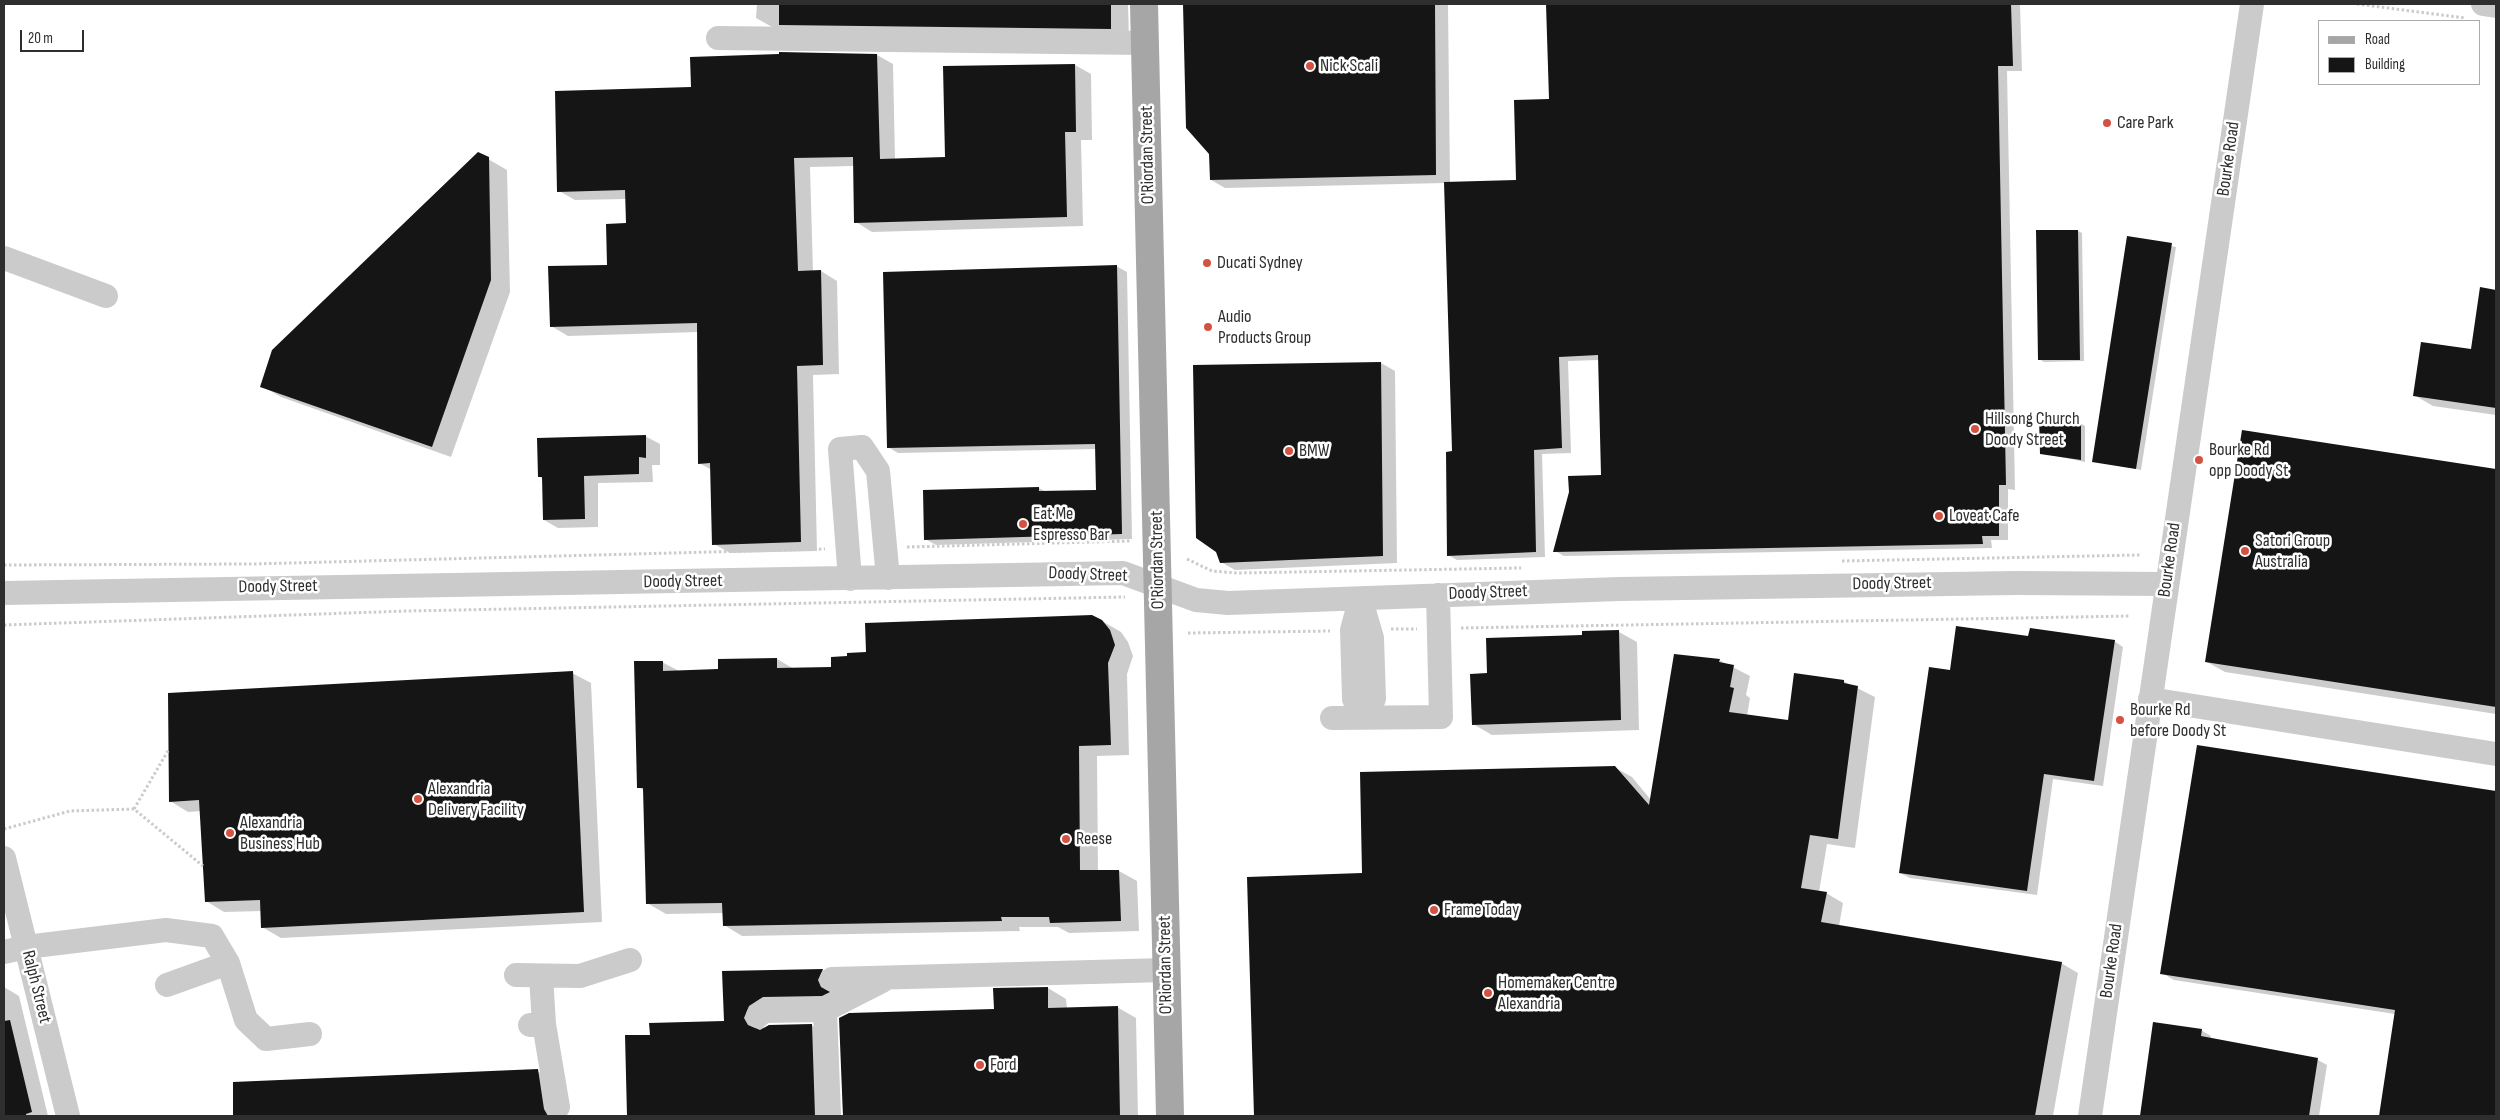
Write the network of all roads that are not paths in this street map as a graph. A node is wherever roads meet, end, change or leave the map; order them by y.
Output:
1 (1144, 4) edge
2 (2252, 4) edge
3 (2496, 6) edge
4 (2476, 11) edge
5 (718, 38) dead end
6 (1145, 42) junction
7 (4, 258) edge
8 (106, 296) dead end
9 (888, 578) junction
10 (850, 579) junction
11 (2167, 584) junction
12 (1159, 586) junction
13 (4, 593) edge
14 (1438, 595) junction
15 (1361, 600) junction
16 (2150, 699) junction
17 (1362, 717) junction
18 (1332, 718) dead end
19 (2496, 754) edge
20 (4, 858) edge
21 (15, 950) edge
22 (630, 960) dead end
23 (228, 963) junction
24 (1166, 970) junction
25 (516, 975) dead end
26 (541, 976) junction
27 (888, 978) junction
28 (832, 979) dead end
29 (167, 985) dead end
30 (825, 1010) junction
31 (758, 1016) dead end
32 (310, 1034) dead end
33 (558, 1107) dead end
34 (68, 1116) edge
35 (829, 1116) edge
36 (1170, 1116) edge
37 (2090, 1116) edge

1 - 6 main road, O'Riordan Street
2 - 11 street, Bourke Road
3 - 4 street
5 - 6 street
6 - 12 main road, O'Riordan Street
7 - 8 street
9 - 10 street, Doody Street
9 - 10 street
9 - 12 street, Doody Street
10 - 13 street, Doody Street
11 - 14 street, Doody Street
11 - 16 street, Bourke Road
12 - 15 street, Doody Street
12 - 24 main road, O'Riordan Street
14 - 15 street, Doody Street
14 - 17 street
15 - 17 street
16 - 19 street
16 - 37 street, Bourke Road
17 - 18 street
20 - 21 street, Ralph Street
21 - 23 street
21 - 34 street, Ralph Street
22 - 26 street
23 - 29 street
23 - 32 street
24 - 27 street
24 - 36 main road, O'Riordan Street
25 - 26 street
26 - 33 street
27 - 28 street
27 - 30 street
30 - 31 street
30 - 35 street

